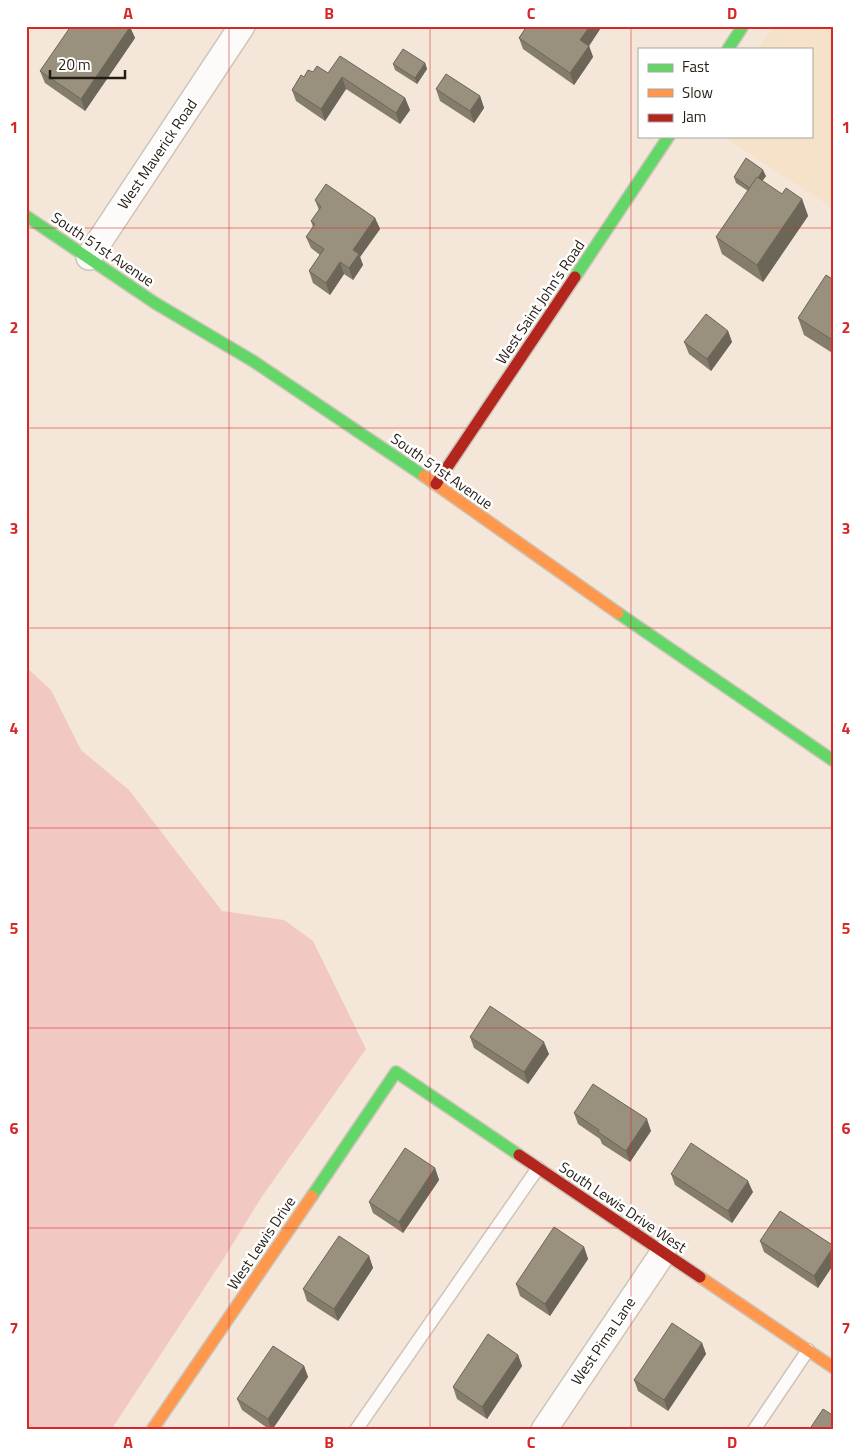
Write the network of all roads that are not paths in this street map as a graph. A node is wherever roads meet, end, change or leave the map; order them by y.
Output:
1 (242, 26) edge
2 (743, 26) edge
3 (729, 48) edge
4 (668, 138) edge
5 (26, 216) edge
6 (89, 257) junction
7 (436, 484) junction
8 (834, 761) edge
9 (396, 1072) joint
10 (538, 1168) junction
11 (663, 1252) junction
12 (808, 1350) junction
13 (834, 1368) edge
14 (152, 1430) edge
15 (356, 1430) edge
16 (544, 1430) edge
17 (754, 1430) edge

1 - 6 street, West Maverick Road
2 - 3 street
4 - 7 street, West Saint John's Road
5 - 6 street, South 51st Avenue
6 - 7 street, South 51st Avenue
7 - 8 street, South 51st Avenue
9 - 10 street, South Lewis Drive West
9 - 14 street, West Lewis Drive
10 - 11 street, South Lewis Drive West
10 - 15 lane
11 - 12 street, South Lewis Drive West
11 - 16 street, West Pima Lane
12 - 13 street, South Lewis Drive West
12 - 17 lane

